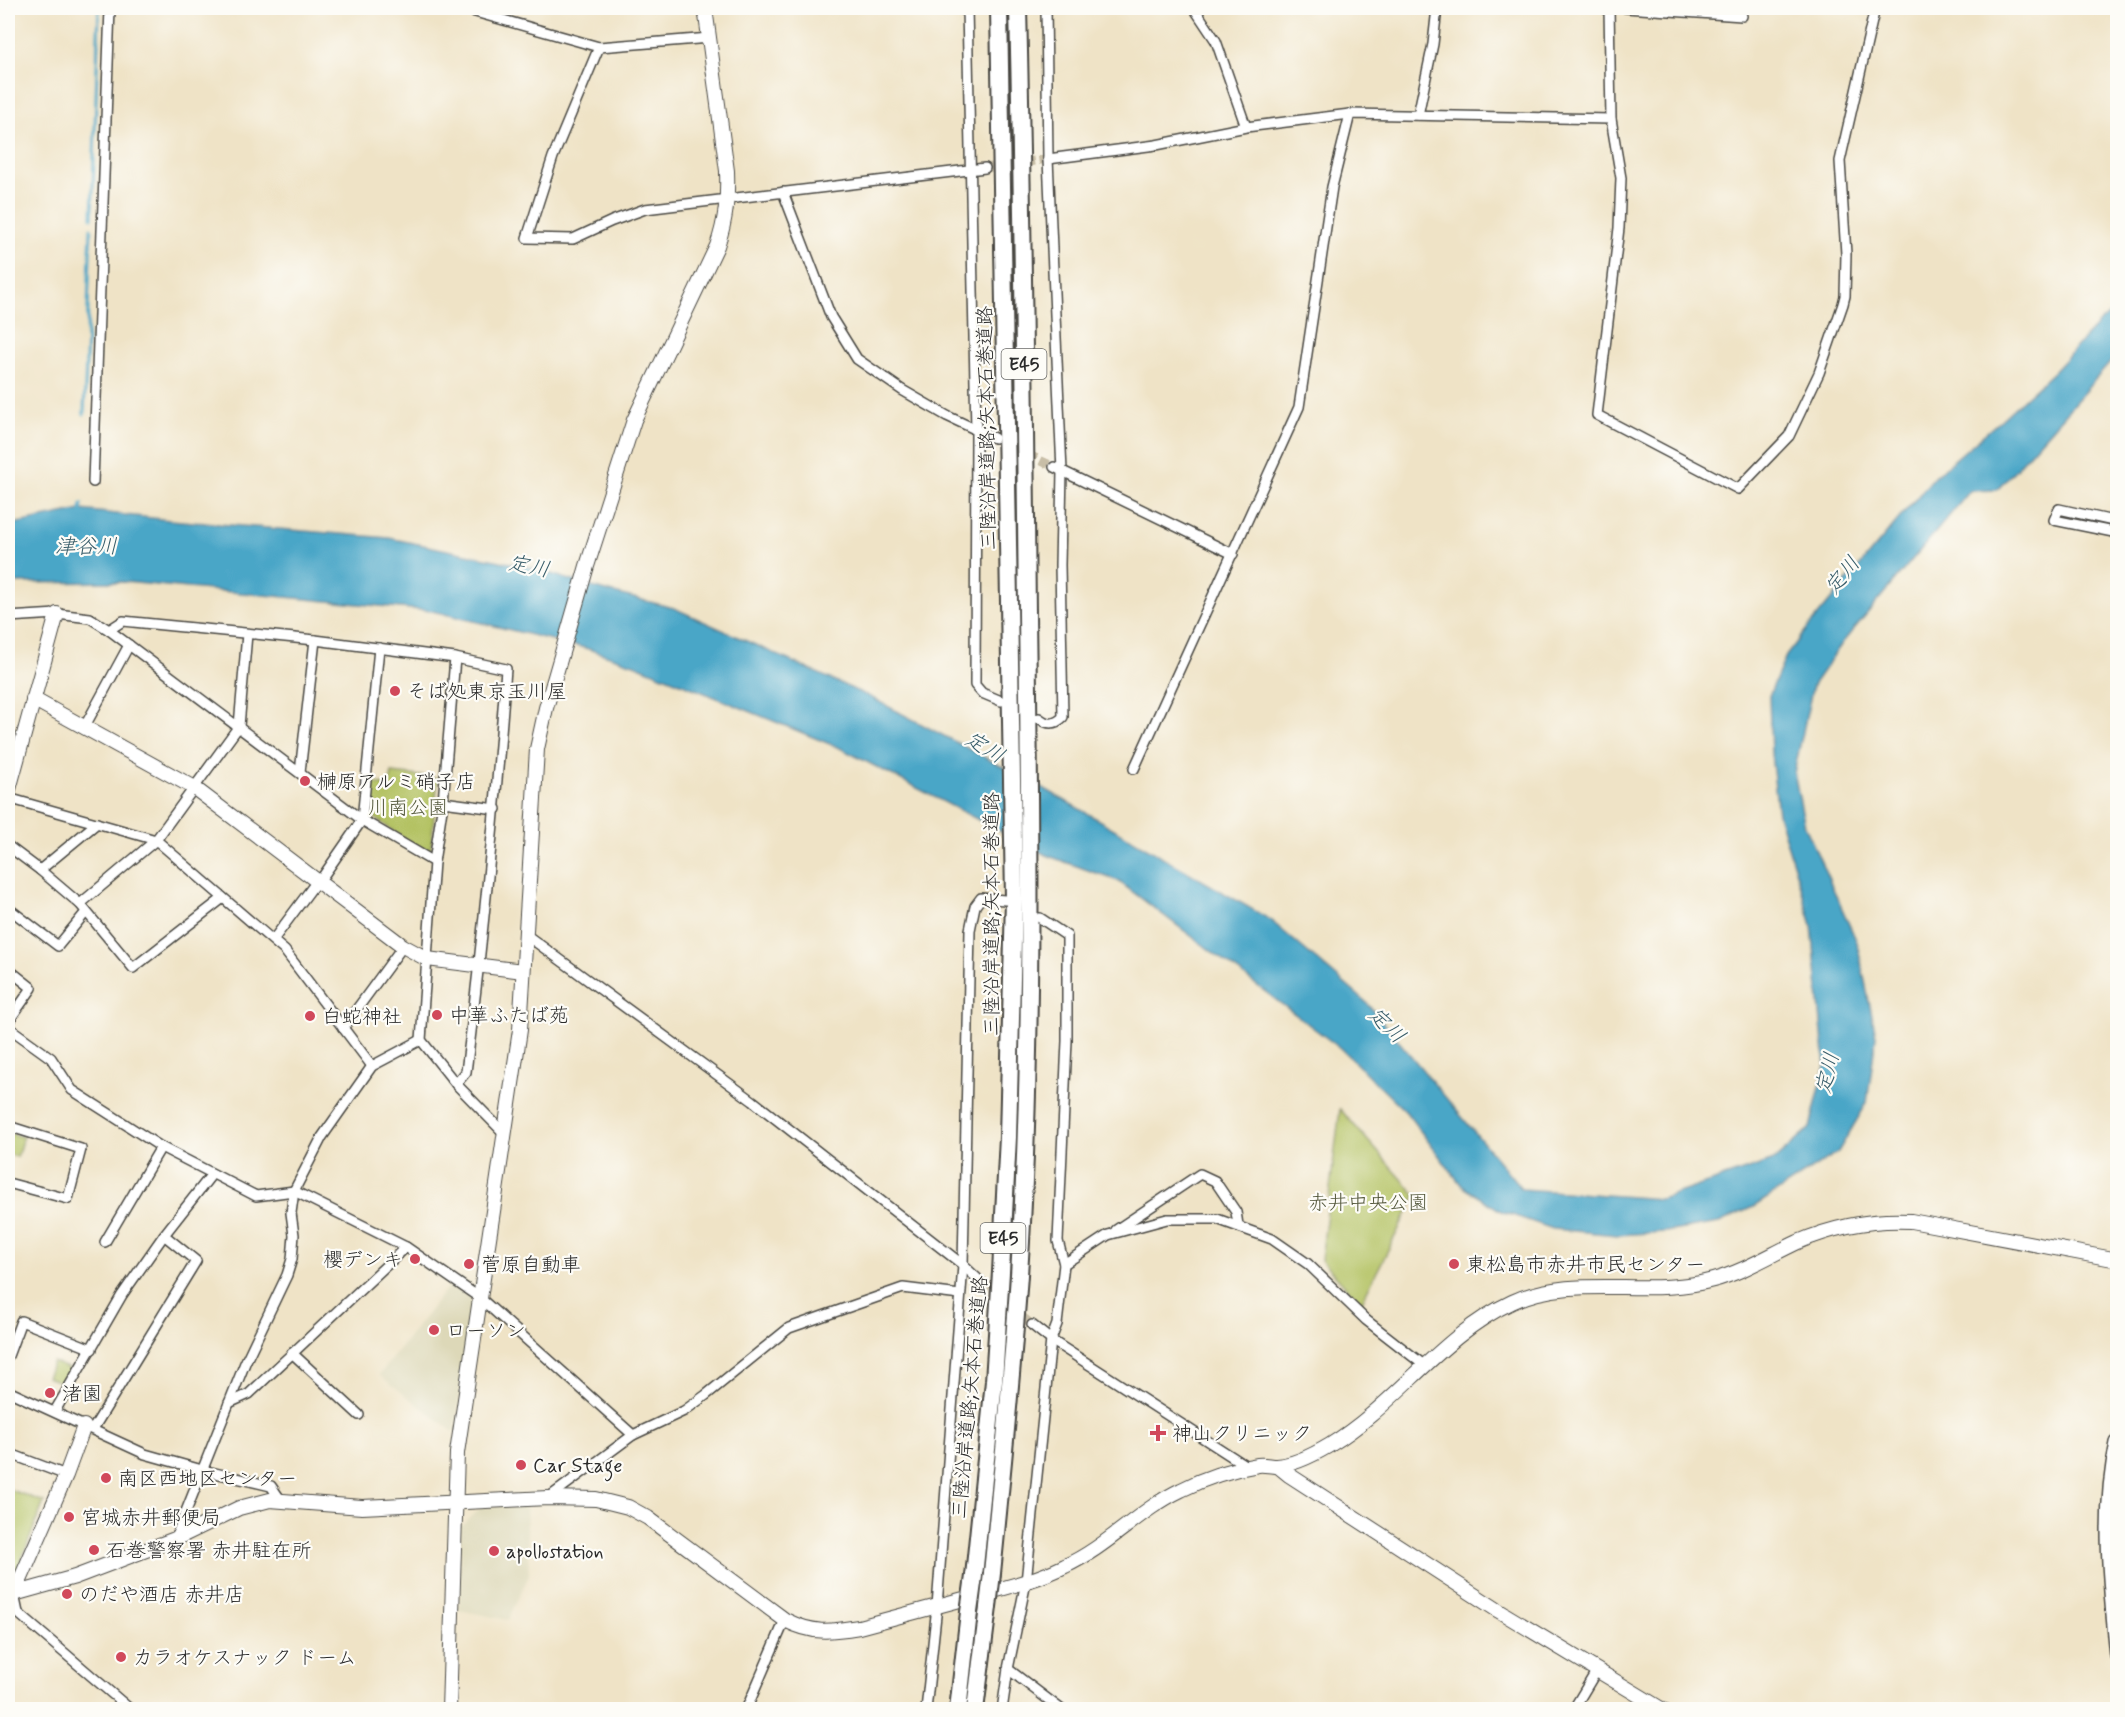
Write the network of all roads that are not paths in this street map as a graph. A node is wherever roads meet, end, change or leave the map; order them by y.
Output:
1 (110, 8) edge
2 (461, 8) edge
3 (705, 8) edge
4 (967, 8) edge
5 (999, 8) edge
6 (1018, 8) edge
7 (1046, 8) edge
8 (1194, 8) edge
9 (1437, 8) edge
10 (1609, 8) edge
11 (1626, 8) edge
12 (1875, 8) edge
13 (1742, 16) dead end
14 (710, 38) junction
15 (599, 47) junction
16 (1350, 114) junction
17 (1418, 115) junction
18 (1611, 119) junction
19 (1246, 127) junction
20 (1048, 159) junction
21 (985, 168) tunnel mouth
22 (969, 170) junction
23 (783, 192) junction
24 (728, 198) junction
25 (976, 430) junction
26 (994, 438) tunnel mouth
27 (1058, 469) junction
28 (93, 482) dead end
29 (2118, 522) edge
30 (2118, 533) edge
31 (1233, 554) junction
32 (57, 614) junction
33 (8, 617) edge
34 (109, 630) junction
35 (247, 634) junction
36 (315, 640) junction
37 (129, 645) junction
38 (379, 648) junction
39 (456, 658) junction
40 (33, 699) junction
41 (1006, 707) junction
42 (1034, 719) junction
43 (85, 726) junction
44 (239, 726) junction
45 (1134, 769) dead end
46 (300, 772) junction
47 (193, 787) junction
48 (8, 793) edge
49 (8, 798) edge
50 (443, 802) junction
51 (496, 809) junction
52 (362, 820) junction
53 (97, 823) junction
54 (156, 840) junction
55 (8, 846) edge
56 (434, 862) junction
57 (40, 870) junction
58 (318, 881) junction
59 (223, 898) junction
60 (1010, 899) junction
61 (8, 908) edge
62 (83, 908) junction
63 (1035, 912) junction
64 (525, 934) junction
65 (273, 940) junction
66 (403, 946) junction
67 (427, 959) junction
68 (480, 965) junction
69 (8, 969) edge
70 (523, 971) junction
71 (8, 1022) edge
72 (8, 1027) edge
73 (343, 1028) junction
74 (421, 1040) junction
75 (372, 1066) junction
76 (456, 1084) junction
77 (8, 1126) edge
78 (506, 1135) junction
79 (161, 1147) junction
80 (212, 1174) junction
81 (8, 1183) edge
82 (294, 1191) junction
83 (1238, 1225) junction
84 (164, 1235) junction
85 (1108, 1235) junction
86 (105, 1242) dead end
87 (406, 1247) junction
88 (2118, 1260) edge
89 (1064, 1264) junction
90 (963, 1265) junction
91 (982, 1282) tunnel mouth
92 (960, 1295) junction
93 (480, 1299) junction
94 (1032, 1325) tunnel mouth
95 (1051, 1340) junction
96 (92, 1349) junction
97 (291, 1353) junction
98 (8, 1356) edge
99 (1425, 1366) junction
100 (8, 1391) edge
101 (229, 1403) junction
102 (55, 1412) junction
103 (359, 1415) dead end
104 (89, 1428) junction
105 (633, 1435) junction
106 (2118, 1443) edge
107 (8, 1453) edge
108 (1278, 1466) junction
109 (1249, 1468) junction
110 (202, 1470) junction
111 (66, 1475) junction
112 (548, 1498) junction
113 (280, 1499) junction
114 (455, 1503) junction
115 (175, 1539) junction
116 (2113, 1541) edge
117 (1026, 1582) junction
118 (11, 1592) edge
119 (937, 1606) junction
120 (8, 1608) edge
121 (785, 1620) junction
122 (2118, 1656) edge
123 (1008, 1669) junction
124 (1597, 1670) junction
125 (131, 1710) edge
126 (449, 1710) edge
127 (746, 1710) edge
128 (926, 1710) edge
129 (958, 1710) edge
130 (975, 1710) edge
131 (1002, 1710) edge
132 (1062, 1710) edge
133 (1573, 1710) edge
134 (1663, 1710) edge

1 - 28 street
2 - 15 street
3 - 14 street
4 - 22 street
5 - 41 highway, 三陸沿岸道路;矢本石巻道路 / E45
6 - 42 highway, 三陸沿岸道路;矢本石巻道路 / E45
7 - 20 street
8 - 19 street
9 - 17 street
10 - 18 street
11 - 13 street
12 - 18 street
14 - 15 street
14 - 24 street
15 - 24 street
16 - 17 street
16 - 19 street
16 - 31 street
17 - 18 street
19 - 20 street
20 - 27 street
21 - 22 street
22 - 23 street
22 - 25 street
23 - 24 street
23 - 25 street
24 - 64 street
25 - 26 street
25 - 41 street
27 - 31 street
27 - 42 street
29 - 30 street
31 - 45 street
32 - 33 street
32 - 34 street
32 - 40 street
34 - 35 street
34 - 37 street
35 - 36 street
35 - 44 street
36 - 38 street
36 - 46 street
37 - 43 street
37 - 44 street
38 - 39 street
38 - 52 street
39 - 50 street
39 - 51 street
40 - 43 street
40 - 48 street
41 - 60 highway, 三陸沿岸道路;矢本石巻道路 / E45
42 - 63 highway, 三陸沿岸道路;矢本石巻道路 / E45
43 - 47 street
44 - 46 street
44 - 47 street
46 - 52 street
47 - 54 street
47 - 58 street
49 - 53 street
50 - 51 street
50 - 56 street
51 - 68 street
52 - 56 street
52 - 58 street
53 - 54 street
53 - 57 street
54 - 59 street
54 - 62 street
55 - 57 street
56 - 67 street
57 - 62 street
58 - 65 street
58 - 66 street
59 - 62 street
59 - 65 street
60 - 90 street
60 - 129 highway, 三陸沿岸道路;矢本石巻道路 / E45, bridge
61 - 62 street
63 - 89 street
63 - 130 highway, 三陸沿岸道路;矢本石巻道路 / E45, bridge
64 - 70 street
64 - 90 street
65 - 73 street
66 - 67 street
66 - 73 street
67 - 68 street
67 - 74 street
68 - 70 street
68 - 76 street
69 - 71 street
70 - 78 street
72 - 79 street
73 - 75 street
74 - 75 street
74 - 76 street
75 - 82 street
76 - 78 street
77 - 81 street
78 - 93 street
79 - 80 street
79 - 86 street
80 - 82 street
80 - 84 street
82 - 87 street
82 - 101 street
83 - 85 street
83 - 85 street
83 - 99 street
84 - 96 street
84 - 104 street
85 - 89 street
87 - 93 street
87 - 97 street
88 - 99 street
89 - 95 street
90 - 91 street
90 - 92 street
92 - 105 street
92 - 119 street
93 - 105 street
93 - 114 street
94 - 95 street
95 - 109 street
95 - 117 street
96 - 98 street
96 - 102 street
97 - 101 street
97 - 103 street
99 - 108 street
100 - 102 street
101 - 110 street
102 - 104 street
104 - 110 street
104 - 111 street
105 - 112 street
106 - 116 main road
107 - 111 street
108 - 109 street
108 - 124 street
109 - 117 street
110 - 113 street
110 - 115 street
111 - 118 street
112 - 114 street
112 - 121 street
113 - 114 street
113 - 115 street
114 - 126 street
115 - 118 street
116 - 122 main road
117 - 119 street
117 - 123 street
118 - 120 street
118 - 125 street
119 - 121 street
119 - 128 street
121 - 127 street
123 - 131 street
123 - 132 street
124 - 133 street
124 - 134 street

